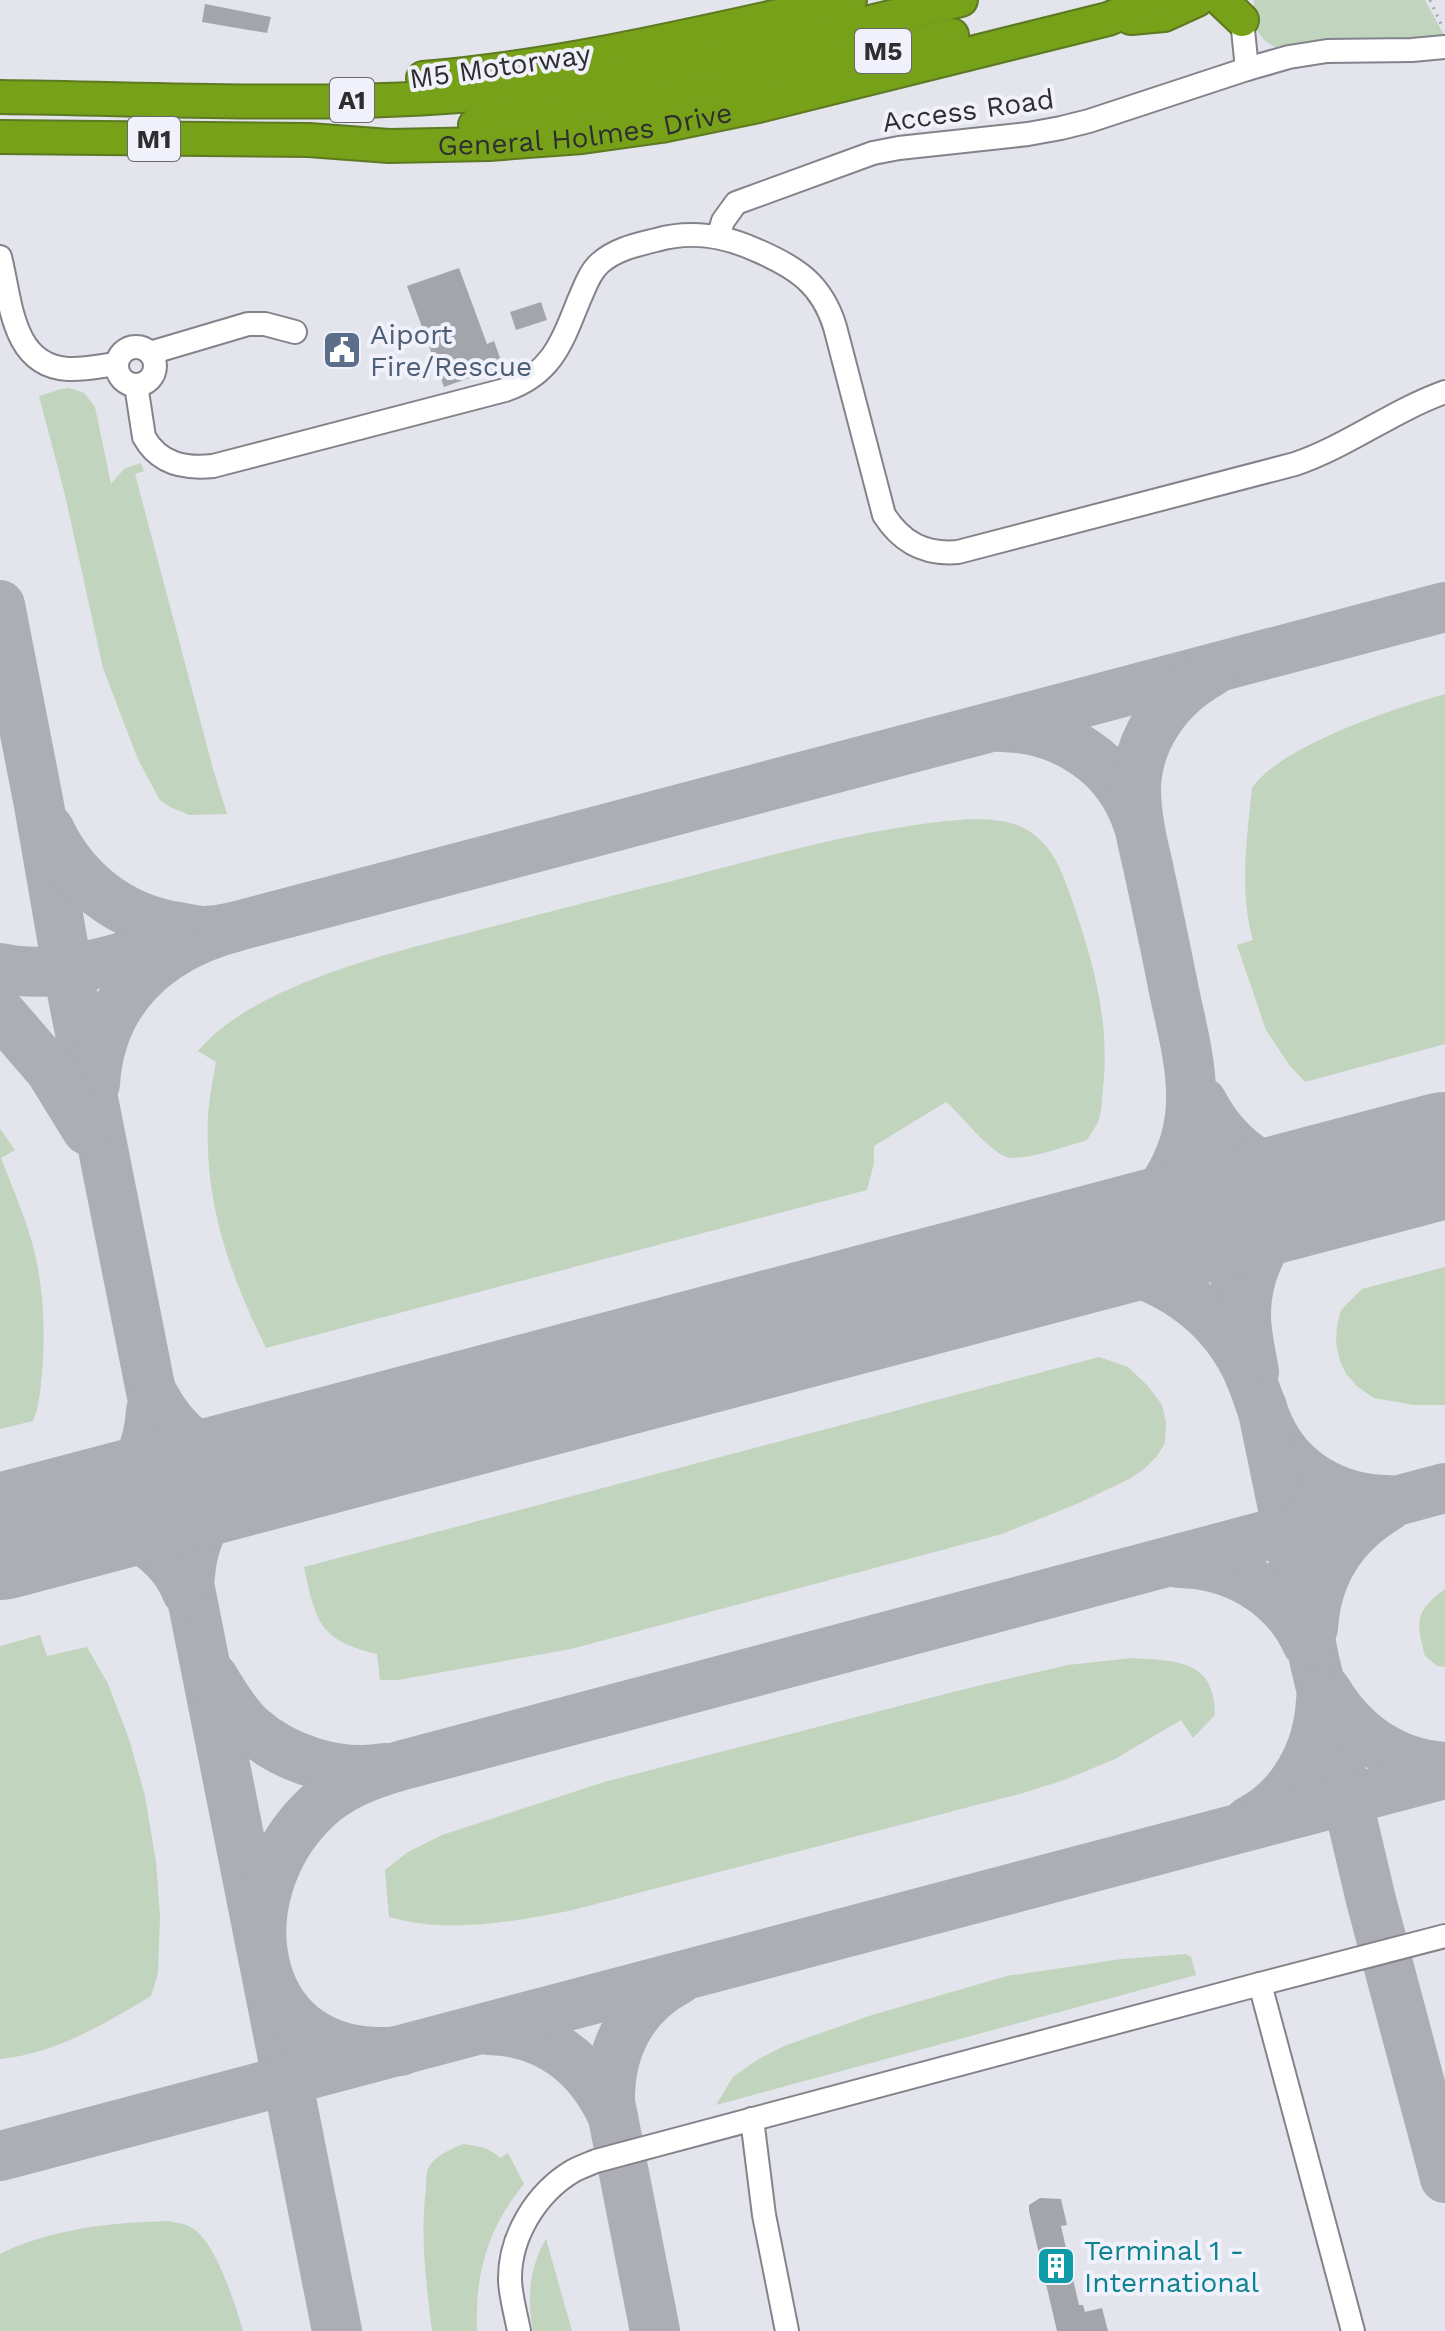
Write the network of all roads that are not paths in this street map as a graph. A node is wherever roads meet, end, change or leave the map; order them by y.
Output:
1 (850, 0) edge
2 (961, 0) edge
3 (1155, 0) edge
4 (1197, 0) edge
5 (1237, 7) edge
6 (1111, 10) edge
7 (1445, 47) edge
8 (1247, 69) junction
9 (0, 97) edge
10 (0, 137) edge
11 (309, 140) junction
12 (718, 237) junction
13 (0, 257) edge
14 (295, 332) dead end
15 (150, 353) junction
16 (117, 364) junction
17 (136, 385) junction
18 (1445, 392) edge
19 (1445, 1936) edge
20 (1260, 1984) junction
21 (752, 2119) junction
22 (519, 2331) edge
23 (787, 2331) edge
24 (1353, 2331) edge

1 - 9 highway, M5 Motorway / M5
2 - 9 highway, General Holmes Drive / A1
3 - 6 highway, General Holmes Drive / A1
4 - 6 highway
5 - 8 lane
6 - 11 highway, M5 Motorway / M5
6 - 11 highway, General Holmes Drive / A1
7 - 8 lane, Access Road
8 - 12 lane, Access Road
10 - 11 highway, General Holmes Drive / M1
12 - 17 lane
12 - 18 lane
13 - 16 lane
14 - 15 lane
15 - 16 lane
15 - 17 lane
16 - 17 lane
19 - 20 lane
20 - 21 lane
20 - 24 lane
21 - 22 lane
21 - 23 lane

